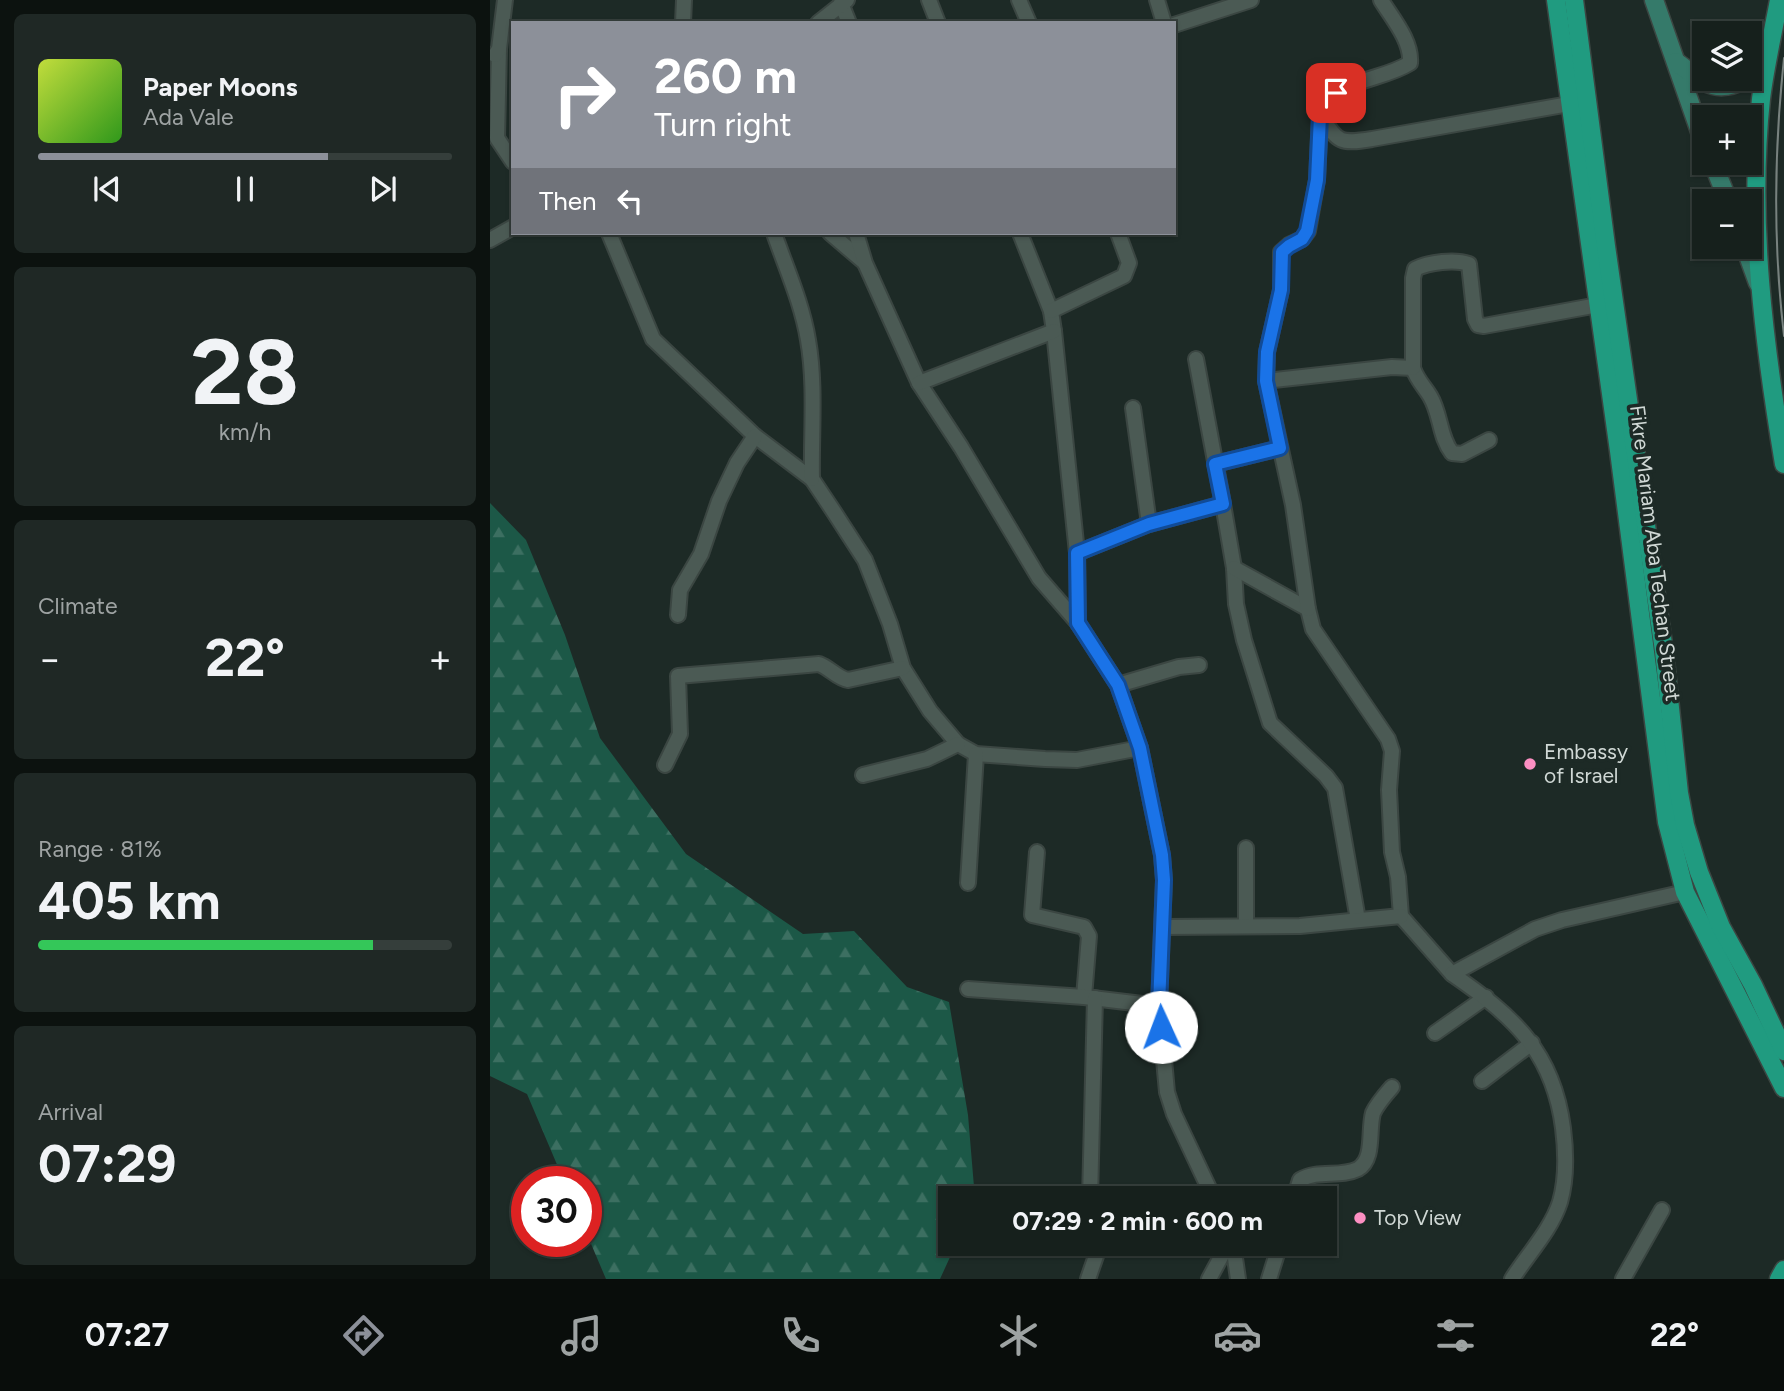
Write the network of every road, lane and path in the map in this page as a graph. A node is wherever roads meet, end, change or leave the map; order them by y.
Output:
1 (505, 0) edge
2 (684, 0) edge
3 (929, 0) edge
4 (1019, 0) edge
5 (1157, 0) edge
6 (1251, 0) edge
7 (1556, 0) edge
8 (1574, 0) edge
9 (1654, 0) edge
10 (1779, 0) edge
11 (1385, 1) edge
12 (844, 2) edge
13 (683, 21) edge
14 (820, 21) edge
15 (849, 21) edge
16 (937, 21) edge
17 (1028, 21) edge
18 (1163, 21) edge
19 (1176, 23) edge
20 (499, 49) junction
21 (490, 61) edge
22 (1676, 62) junction
23 (1767, 62) junction
24 (1762, 66) edge
25 (1692, 73) edge
26 (1569, 104) junction
27 (1692, 108) edge
28 (1320, 116) junction
29 (511, 159) edge
30 (511, 229) edge
31 (610, 235) edge
32 (775, 235) edge
33 (832, 235) edge
34 (857, 235) edge
35 (1021, 235) edge
36 (1119, 235) edge
37 (490, 240) edge
38 (1750, 259) edge
39 (865, 263) junction
40 (1760, 287) junction
41 (1598, 305) junction
42 (1051, 311) junction
43 (1055, 331) junction
44 (1196, 359) dead end
45 (1413, 368) junction
46 (1266, 381) junction
47 (919, 383) junction
48 (1133, 408) dead end
49 (755, 436) junction
50 (1489, 440) dead end
51 (1280, 448) junction
52 (1215, 464) junction
53 (1784, 464) edge
54 (811, 479) junction
55 (1223, 504) junction
56 (1149, 524) junction
57 (1077, 553) junction
58 (1234, 568) junction
59 (1645, 580) junction
60 (1308, 609) junction
61 (678, 615) dead end
62 (1078, 623) junction
63 (1199, 665) dead end
64 (903, 668) junction
65 (1118, 685) junction
66 (958, 744) junction
67 (1140, 748) junction
68 (976, 754) junction
69 (665, 765) dead end
70 (863, 775) dead end
71 (1246, 848) dead end
72 (1037, 852) dead end
73 (1698, 867) junction
74 (1679, 872) junction
75 (968, 883) dead end
76 (1685, 892) junction
77 (1401, 916) junction
78 (1358, 920) junction
79 (1246, 925) junction
80 (1163, 927) junction
81 (1452, 974) junction
82 (968, 989) dead end
83 (1089, 997) junction
84 (1486, 997) junction
85 (1159, 1006) junction
86 (1435, 1033) dead end
87 (1532, 1043) junction
88 (1784, 1051) edge
89 (1482, 1081) dead end
90 (1391, 1087) dead end
91 (1784, 1088) edge
92 (1090, 1186) edge
93 (1208, 1186) edge
94 (1298, 1186) edge
95 (1662, 1209) dead end
96 (1096, 1256) edge
97 (1223, 1256) edge
98 (1233, 1256) edge
99 (1276, 1256) edge
100 (1784, 1270) edge
101 (1088, 1279) edge
102 (1209, 1279) edge
103 (1238, 1279) edge
104 (1269, 1279) edge
105 (1512, 1279) edge
106 (1623, 1279) edge
107 (1779, 1279) edge

1 - 20 street
2 - 13 street
3 - 16 street
4 - 17 street
5 - 18 street
6 - 19 street
7 - 26 main road, Fikre Mariam Aba Techan Street
8 - 59 main road, Fikre Mariam Aba Techan Street
9 - 22 main road
10 - 23 main road
11 - 28 street
12 - 14 street
12 - 15 street
20 - 21 street
20 - 29 street
22 - 25 main road
22 - 27 main road
23 - 24 main road
23 - 40 main road
26 - 28 street
26 - 41 main road, Fikre Mariam Aba Techan Street
28 - 46 street
30 - 37 street
31 - 49 street
32 - 54 street
33 - 39 street
34 - 39 street
35 - 42 street
36 - 42 street
38 - 40 main road
39 - 47 street
40 - 53 main road
41 - 45 street
41 - 59 main road, Fikre Mariam Aba Techan Street
42 - 43 street
43 - 47 street
43 - 57 street
44 - 52 street
45 - 46 street
45 - 50 street
46 - 51 street
47 - 62 street
48 - 56 street
49 - 54 street
49 - 61 street
51 - 52 street
51 - 60 street
52 - 55 street
54 - 64 street
55 - 56 street
55 - 58 street
56 - 57 street
57 - 62 street
58 - 60 street
58 - 78 street
59 - 73 main road, Fikre Mariam Aba Techan Street
59 - 74 main road, Fikre Mariam Aba Techan Street
60 - 77 street
62 - 65 street
63 - 65 street
64 - 66 street
64 - 69 street
65 - 67 street
66 - 68 street
66 - 70 street
67 - 68 street
67 - 80 street
68 - 75 street
71 - 79 street
72 - 83 street
73 - 74 main road
73 - 88 main road, Fikre Mariam Aba Techan Street
74 - 76 main road, Fikre Mariam Aba Techan Street
76 - 81 street
76 - 91 main road, Fikre Mariam Aba Techan Street
77 - 78 street
77 - 81 street
78 - 79 street
79 - 80 street
80 - 85 street
81 - 84 street
82 - 83 street
83 - 85 street
83 - 92 street
84 - 86 street
84 - 87 street
85 - 93 street
87 - 89 street
87 - 105 street
90 - 94 street
95 - 106 street
96 - 101 street
97 - 102 street
98 - 103 street
99 - 104 street
100 - 107 main road

